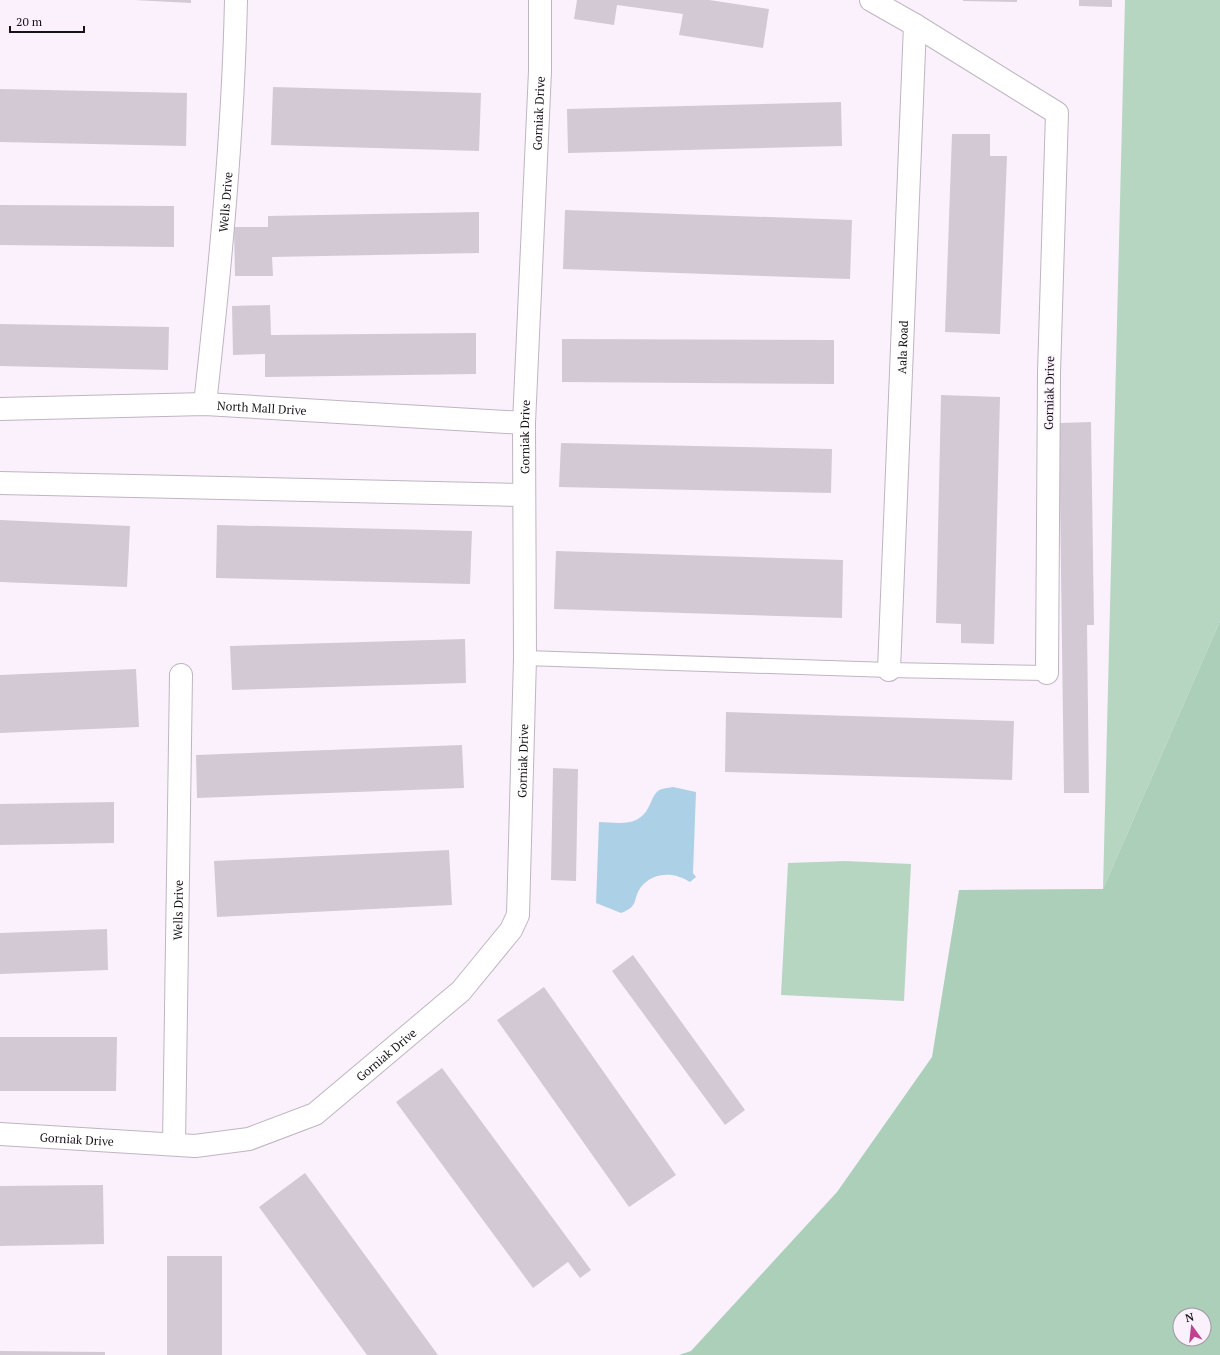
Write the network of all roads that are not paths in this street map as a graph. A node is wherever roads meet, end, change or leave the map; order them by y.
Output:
1 (236, 0) edge
2 (540, 0) edge
3 (871, 0) edge
4 (916, 25) junction
5 (204, 404) junction
6 (0, 409) edge
7 (524, 424) junction
8 (0, 484) edge
9 (524, 495) junction
10 (525, 658) junction
11 (889, 670) junction
12 (1047, 673) joint
13 (181, 675) dead end
14 (0, 1134) edge
15 (174, 1144) junction

1 - 5 street, Wells Drive
2 - 7 street, Gorniak Drive
3 - 4 street
4 - 11 street, Aala Road
4 - 12 street, Gorniak Drive
5 - 6 street, North Mall Drive
5 - 7 street, North Mall Drive
7 - 9 street, Gorniak Drive
8 - 9 street
9 - 10 street, Gorniak Drive
10 - 11 lane
10 - 15 street, Gorniak Drive
11 - 12 lane
13 - 15 street, Wells Drive
14 - 15 street, Gorniak Drive

